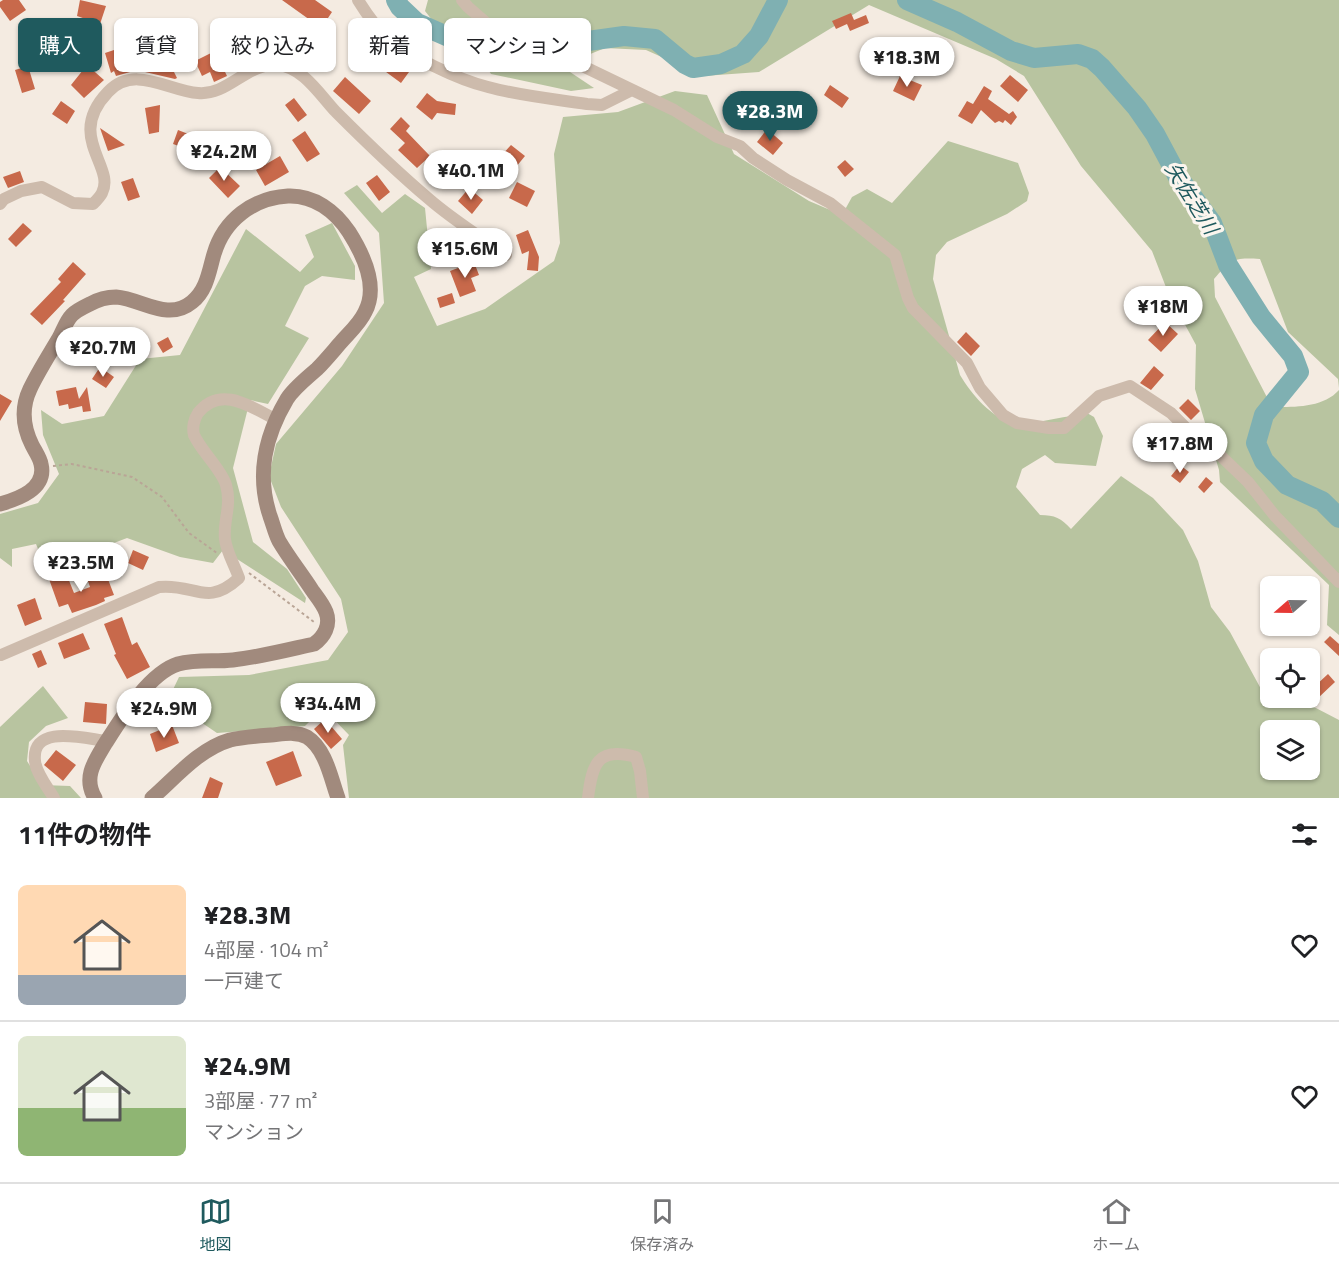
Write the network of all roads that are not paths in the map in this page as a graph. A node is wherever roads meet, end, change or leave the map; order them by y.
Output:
1 (358, 0) edge
2 (462, 0) edge
3 (632, 90) junction
4 (0, 204) edge
5 (506, 255) dead end
6 (275, 419) junction
7 (0, 504) edge
8 (1339, 582) edge
9 (1, 655) edge
10 (107, 741) junction
11 (54, 798) edge
12 (95, 798) edge
13 (153, 798) edge
14 (338, 798) edge
15 (588, 798) edge
16 (643, 798) edge

1 - 3 street
2 - 3 street
3 - 8 street
4 - 5 street
6 - 7 street
6 - 9 street
6 - 10 street
10 - 11 street
10 - 12 street
13 - 14 street
15 - 16 street

